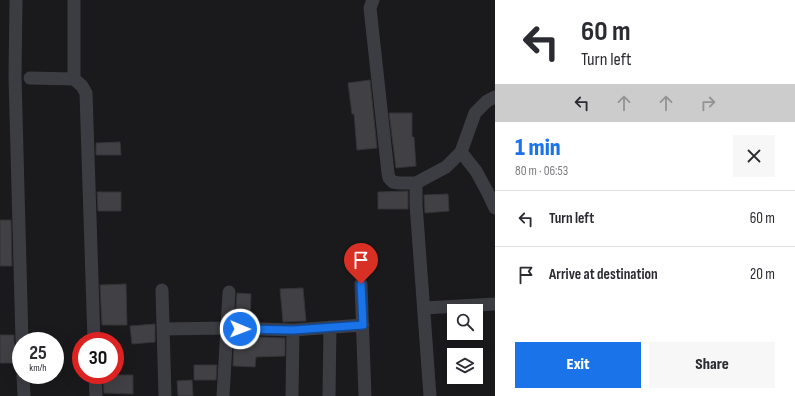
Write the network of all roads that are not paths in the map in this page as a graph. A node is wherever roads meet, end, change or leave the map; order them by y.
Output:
1 (16, 0) edge
2 (74, 0) edge
3 (373, 0) edge
4 (30, 78) dead end
5 (74, 79) junction
6 (495, 97) edge
7 (461, 152) junction
8 (416, 183) junction
9 (495, 208) edge
10 (361, 284) dead end
11 (162, 290) dead end
12 (229, 292) dead end
13 (495, 304) edge
14 (424, 308) junction
15 (363, 325) junction
16 (330, 327) junction
17 (227, 328) junction
18 (164, 329) junction
19 (293, 330) junction
20 (22, 332) edge
21 (94, 332) edge
22 (23, 384) edge
23 (96, 384) edge
24 (24, 396) edge
25 (96, 396) edge
26 (165, 396) edge
27 (223, 396) edge
28 (292, 396) edge
29 (329, 396) edge
30 (365, 396) edge
31 (430, 396) edge

1 - 20 street
2 - 5 street
3 - 8 street
4 - 5 street
5 - 21 street
6 - 7 street
7 - 8 street
7 - 9 street
8 - 14 street
10 - 15 street
11 - 18 street
12 - 17 street
13 - 14 street
14 - 31 street
15 - 16 street
15 - 30 street
16 - 19 street
16 - 29 street
17 - 18 street
17 - 19 street
17 - 27 street
18 - 26 street
19 - 28 street
22 - 24 street
23 - 25 street

